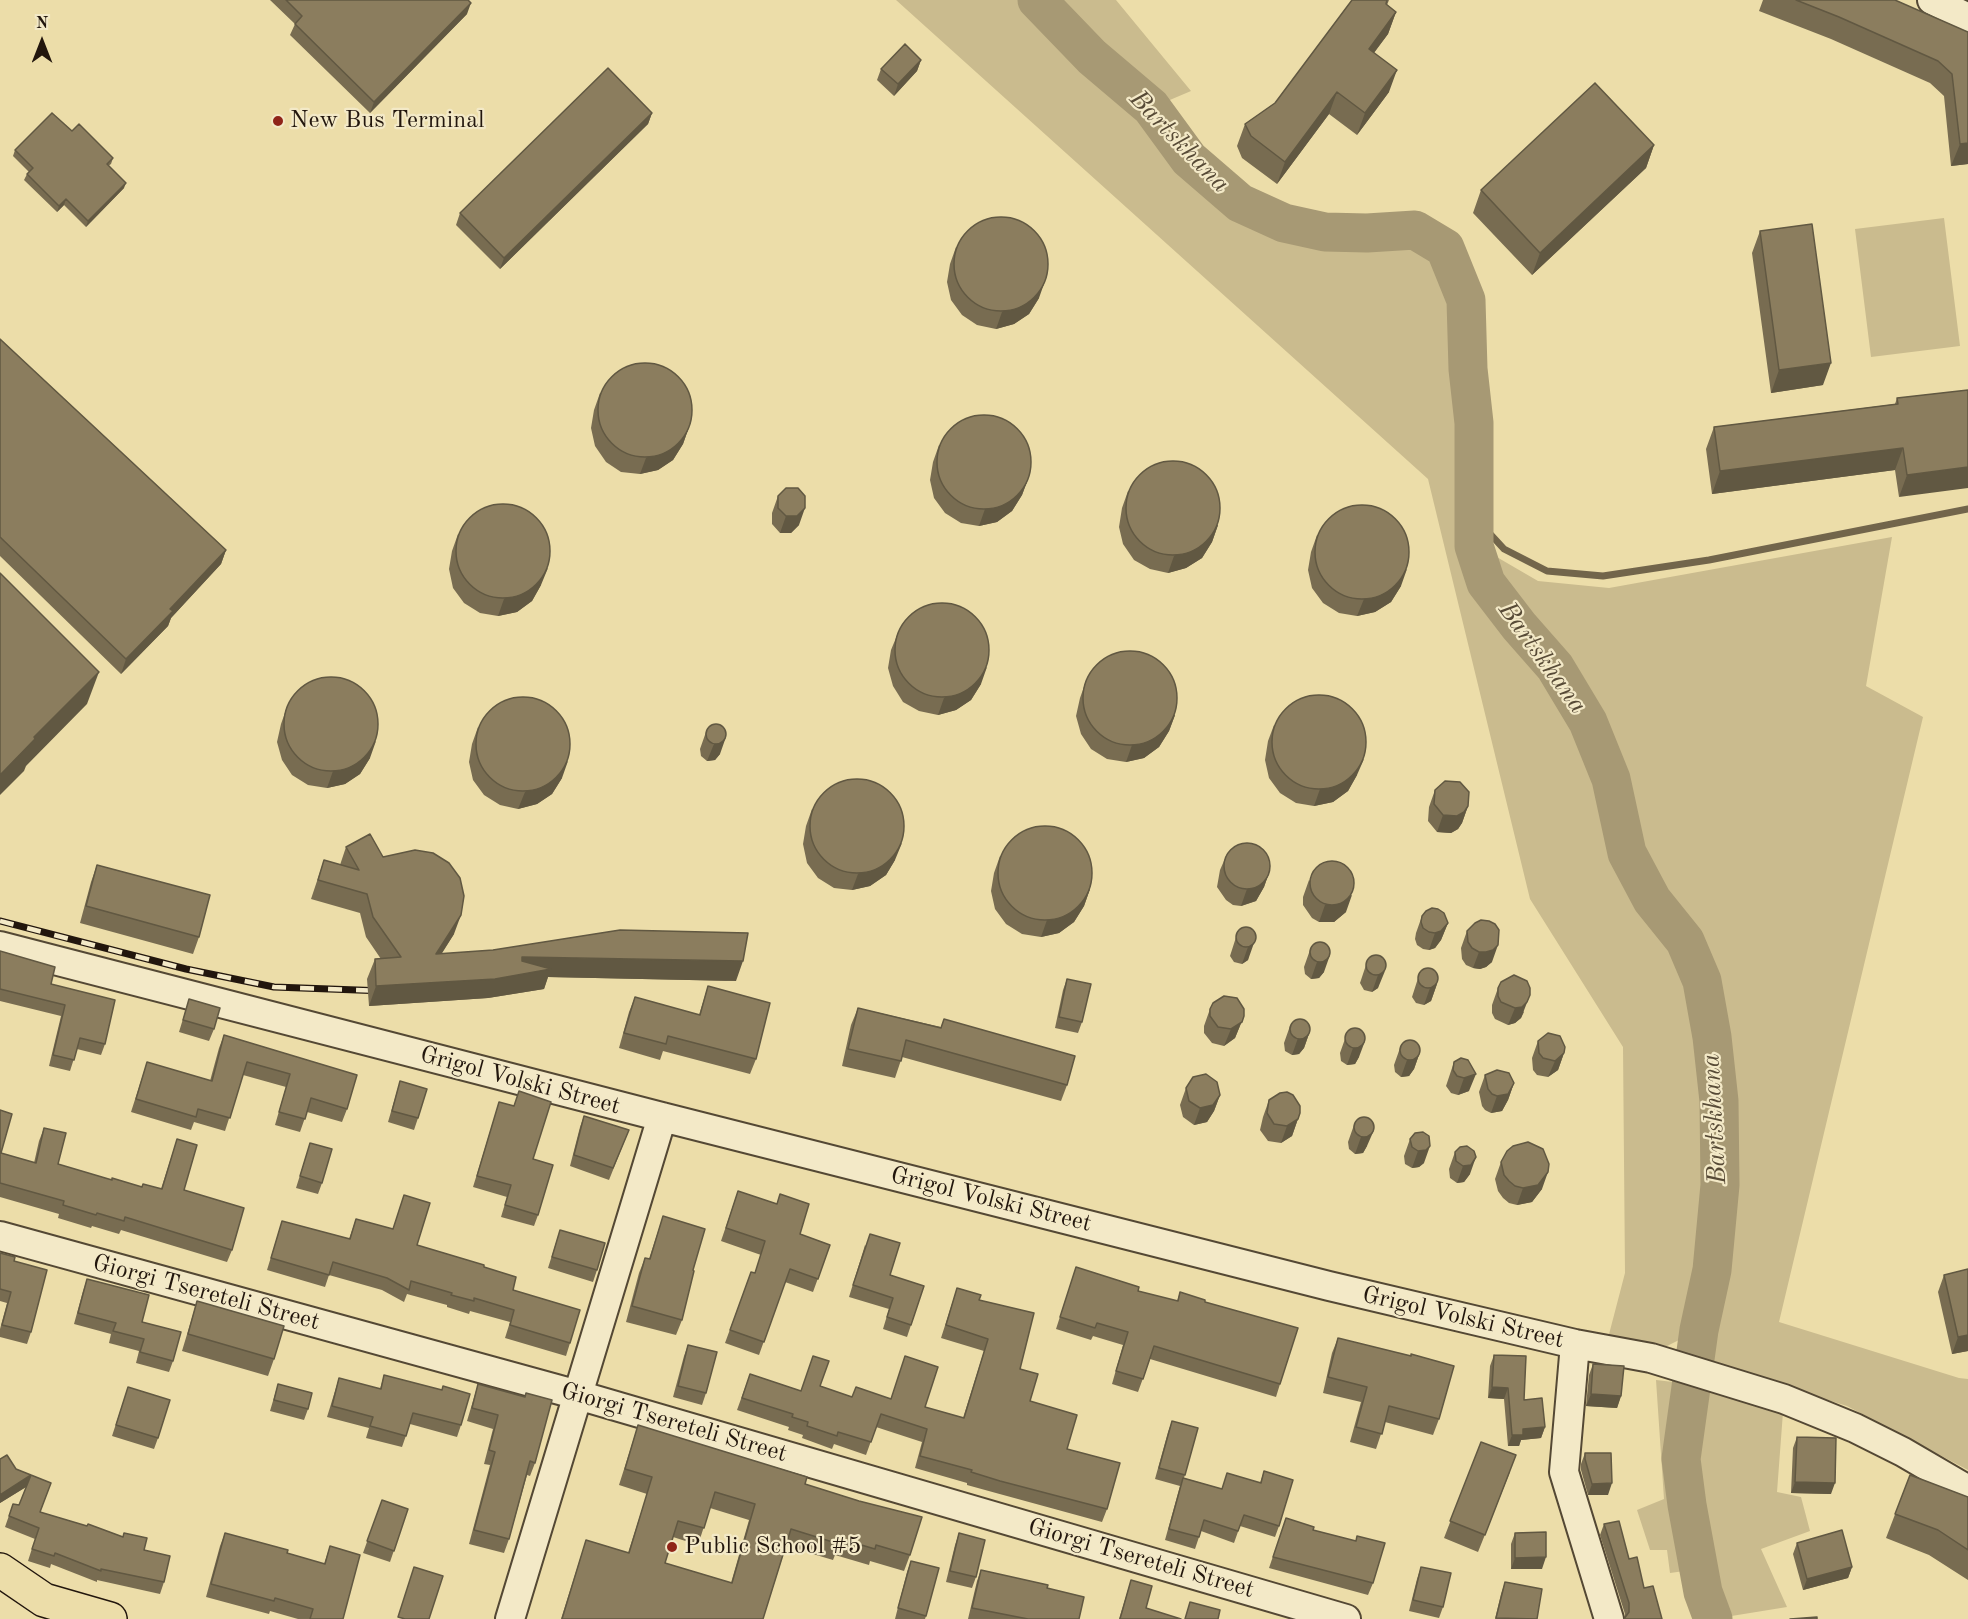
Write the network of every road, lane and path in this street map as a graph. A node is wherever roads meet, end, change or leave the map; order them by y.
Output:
1 (1932, 0) edge
2 (1968, 18) edge
3 (0, 946) edge
4 (662, 1118) junction
5 (0, 1236) edge
6 (1575, 1344) junction
7 (578, 1395) junction
8 (1968, 1490) edge
9 (0, 1570) edge
10 (42, 1610) edge
11 (110, 1619) edge
12 (510, 1619) edge
13 (1346, 1619) edge
14 (1609, 1619) edge

1 - 2 street
3 - 4 street, Grigol Volski Street
4 - 6 street, Grigol Volski Street
4 - 7 street
5 - 7 street, Giorgi Tsereteli Street
6 - 8 street, Grigol Volski Street
6 - 14 street
7 - 12 street
7 - 13 street, Giorgi Tsereteli Street
9 - 10 main road
10 - 11 main road

